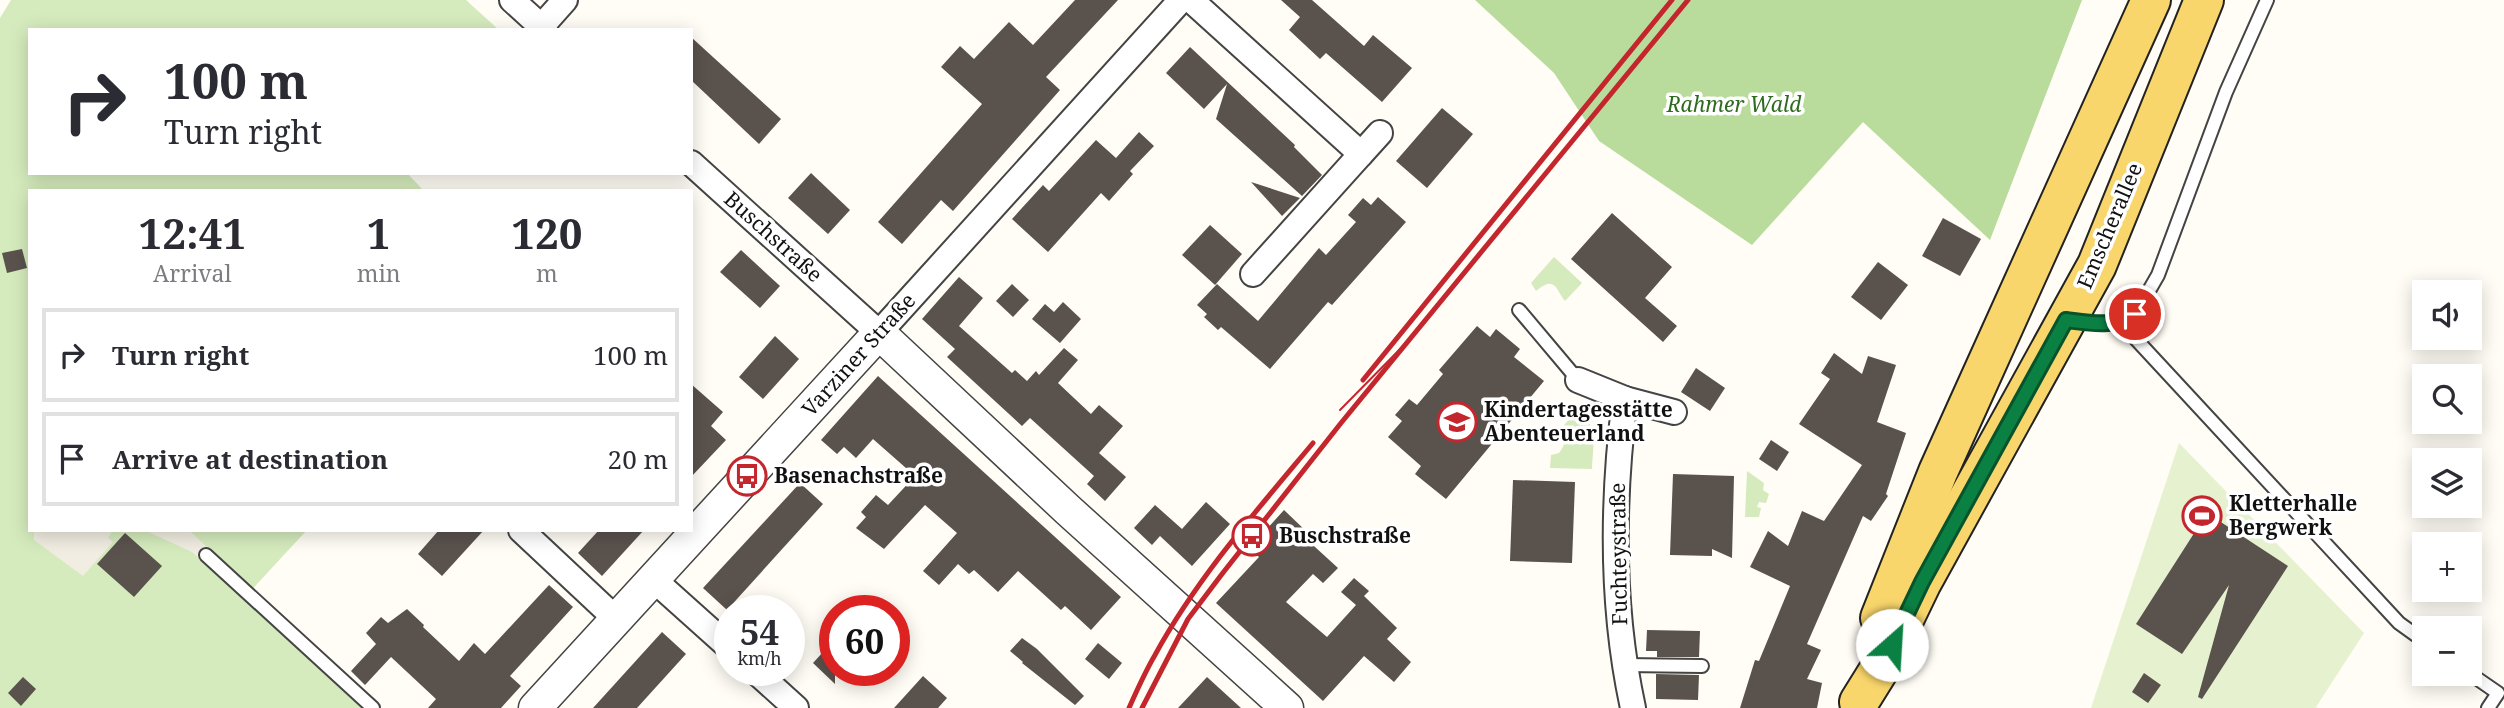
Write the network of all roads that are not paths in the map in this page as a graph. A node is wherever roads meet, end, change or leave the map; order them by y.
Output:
1 (512, 0) edge
2 (565, 0) edge
3 (1181, 0) edge
4 (1191, 0) edge
5 (2151, 0) edge
6 (2204, 0) edge
7 (2267, 0) edge
8 (543, 28) edge
9 (1380, 133) dead end
10 (1360, 154) junction
11 (693, 165) edge
12 (1253, 274) dead end
13 (1519, 310) dead end
14 (2066, 320) junction
15 (2120, 322) junction
16 (879, 333) junction
17 (1578, 380) joint
18 (1625, 399) junction
19 (1674, 412) dead end
20 (523, 532) edge
21 (206, 555) dead end
22 (653, 579) junction
23 (616, 619) junction
24 (2412, 633) edge
25 (714, 634) edge
26 (1625, 665) junction
27 (1702, 666) dead end
28 (2482, 682) edge
29 (772, 686) edge
30 (1858, 705) edge
31 (373, 708) edge
32 (535, 708) edge
33 (796, 708) edge
34 (1287, 708) edge
35 (1633, 708) edge
36 (2488, 708) edge

1 - 8 street
2 - 8 street
3 - 16 street, Varziner Straße
4 - 10 street
5 - 30 main road, Emscherallee
6 - 14 main road, Emscherallee
7 - 15 lane
9 - 10 street
10 - 12 street
11 - 16 street, Buschstraße
13 - 17 lane
14 - 15 lane
14 - 30 main road, Emscherallee
15 - 24 lane
16 - 22 street, Varziner Straße
16 - 34 street, Buschstraße
17 - 18 street
18 - 19 street
18 - 26 street, Fuchteystraße
20 - 23 street
21 - 31 lane
22 - 23 street, Varziner Straße
22 - 25 street
23 - 32 street, Varziner Straße
26 - 27 lane
26 - 35 street, Fuchteystraße
28 - 36 lane
29 - 33 street

